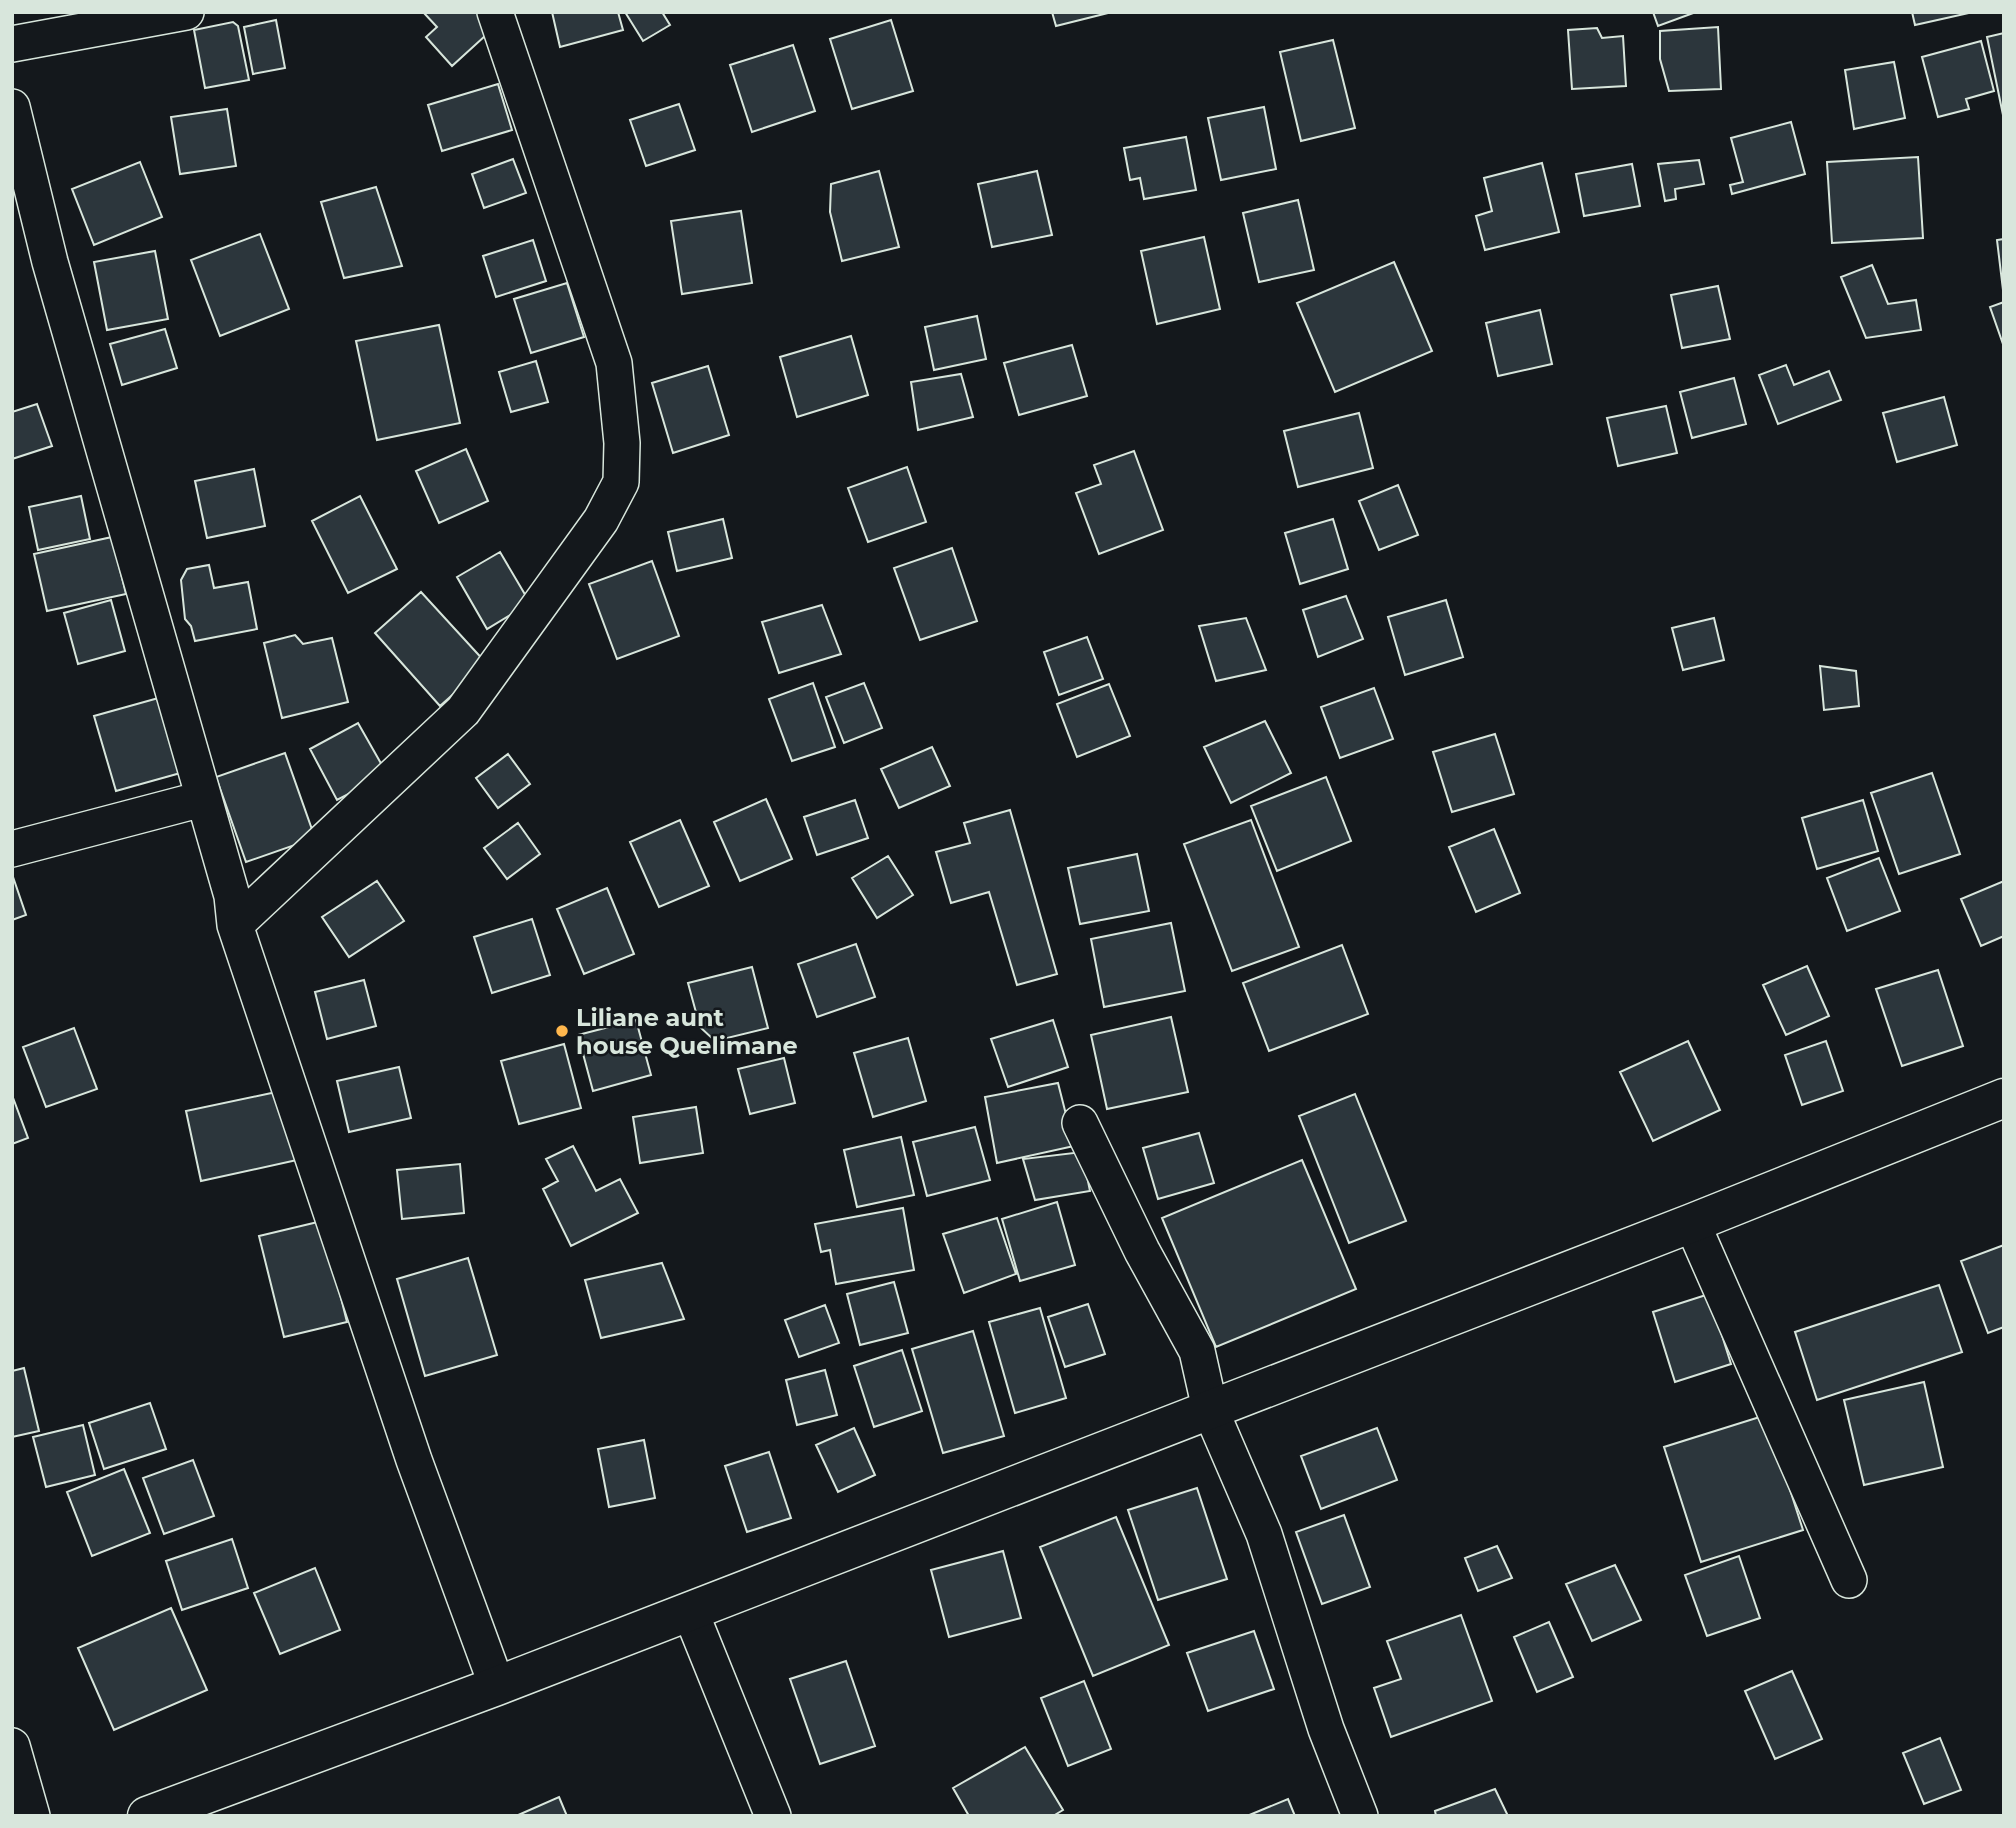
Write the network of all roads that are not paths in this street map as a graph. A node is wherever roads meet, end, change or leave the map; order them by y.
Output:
1 (186, 12) edge
2 (495, 12) edge
3 (12, 44) edge
4 (12, 107) edge
5 (202, 799) junction
6 (12, 849) edge
7 (235, 925) junction
8 (2004, 1098) edge
9 (1080, 1123) dead end
10 (1692, 1223) junction
11 (1210, 1409) junction
12 (1849, 1580) dead end
13 (690, 1611) junction
14 (497, 1686) junction
15 (12, 1746) edge
16 (208, 1805) edge
17 (32, 1816) edge
18 (147, 1816) edge
19 (773, 1816) edge
20 (1360, 1816) edge

1 - 3 street
2 - 7 street
4 - 5 street
5 - 6 street
5 - 7 street
7 - 14 street
8 - 10 main road
9 - 11 street
10 - 11 main road
10 - 12 street
11 - 13 main road
11 - 20 street
13 - 14 main road
13 - 19 street
14 - 16 main road
15 - 17 street
16 - 18 main road

